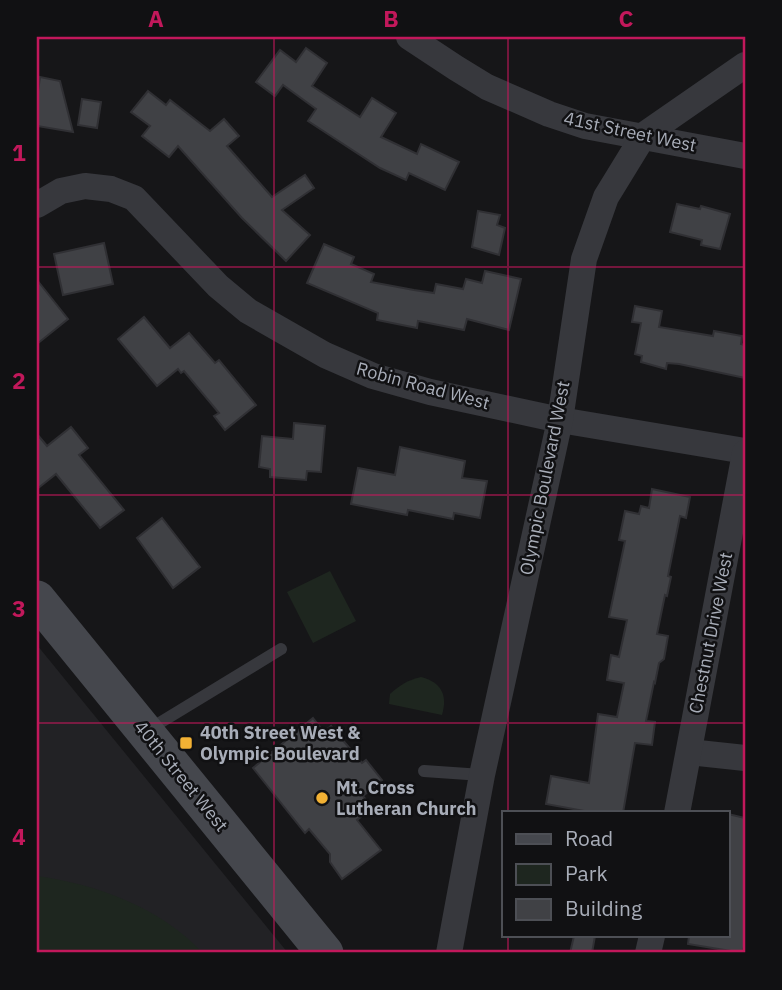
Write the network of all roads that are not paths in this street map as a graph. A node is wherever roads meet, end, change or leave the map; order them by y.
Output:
1 (409, 37) edge
2 (745, 65) edge
3 (644, 135) junction
4 (745, 156) edge
5 (37, 205) edge
6 (560, 420) junction
7 (745, 452) edge
8 (37, 599) edge
9 (281, 649) dead end
10 (145, 732) junction
11 (689, 752) junction
12 (745, 758) edge
13 (424, 771) dead end
14 (482, 775) junction
15 (677, 811) edge
16 (325, 953) edge
17 (449, 953) edge

1 - 3 street, 41st Street West
2 - 3 street, Olympic Boulevard West
3 - 4 street, 41st Street West
3 - 6 street, Olympic Boulevard West
5 - 6 street, Robin Road West
6 - 7 street, Robin Road West
6 - 14 street, Olympic Boulevard West
7 - 11 street, Chestnut Drive West
8 - 10 street, 40th Street West
9 - 10 lane
10 - 16 street, 40th Street West
11 - 12 street
11 - 15 street, Chestnut Drive West
13 - 14 lane
14 - 17 street, Olympic Boulevard West

